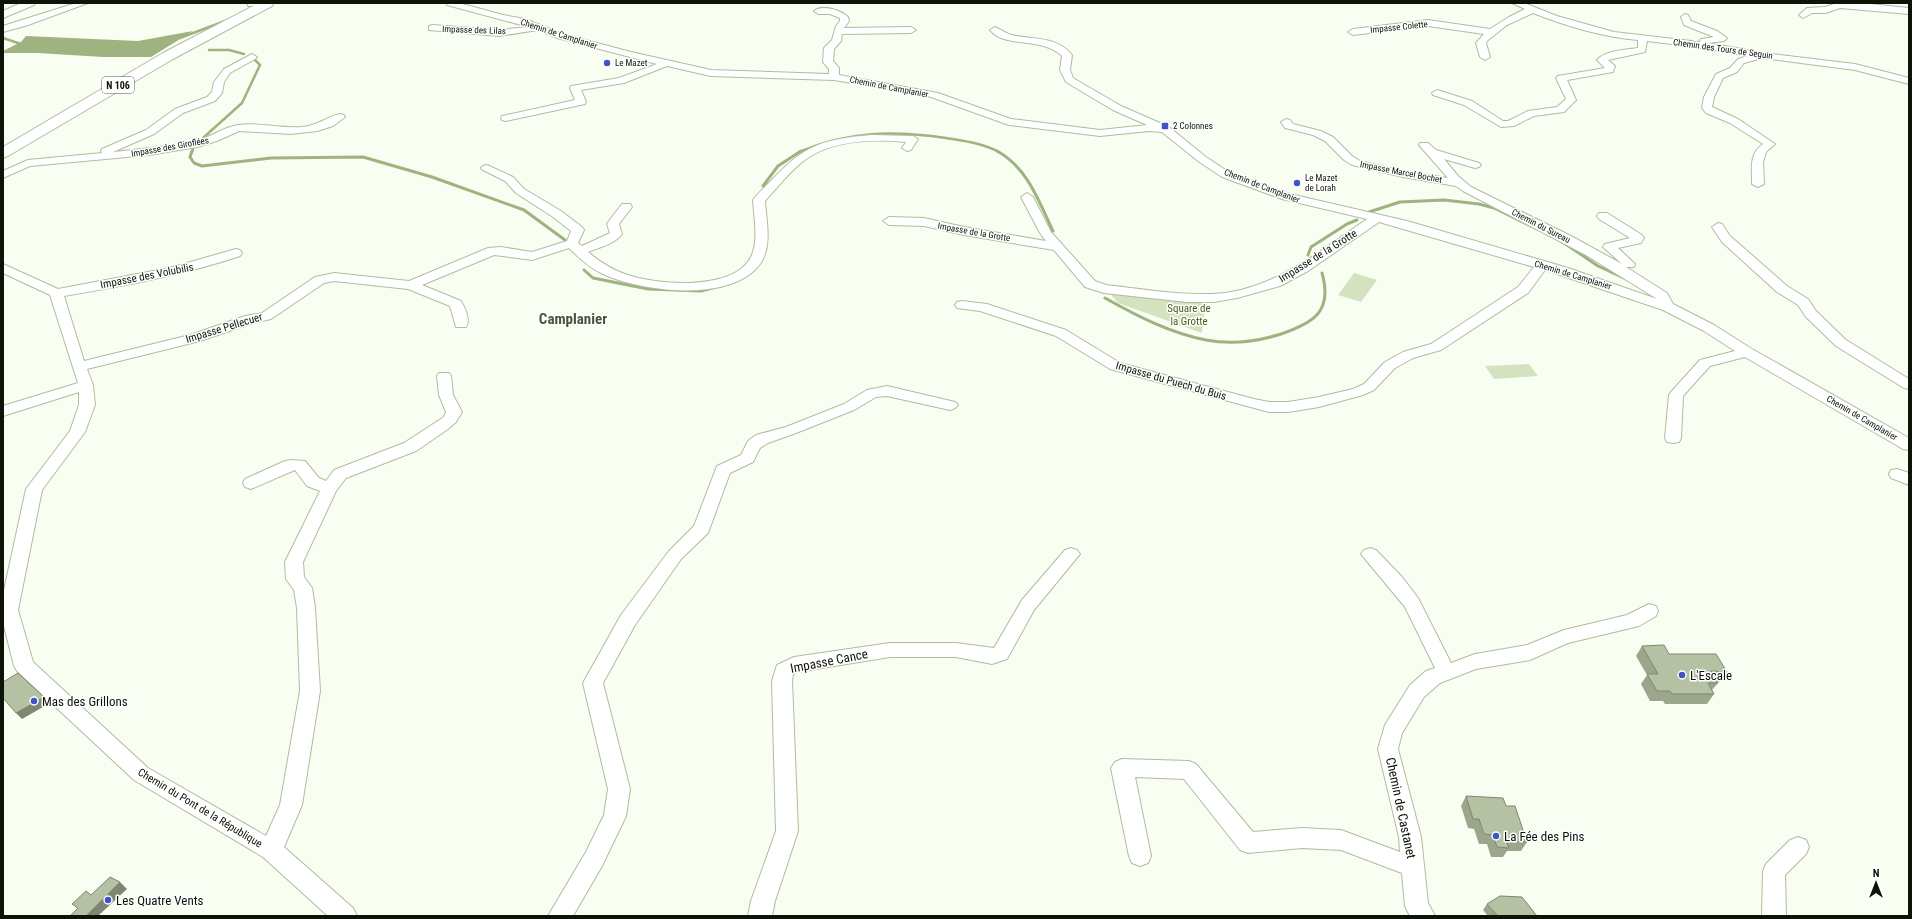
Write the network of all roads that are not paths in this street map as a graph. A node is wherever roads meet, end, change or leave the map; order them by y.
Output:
1 (30, 3) edge
2 (84, 3) edge
3 (268, 3) edge
4 (276, 3) edge
5 (450, 3) edge
6 (1516, 3) edge
7 (1532, 10) junction
8 (818, 11) dead end
9 (1909, 11) edge
10 (3, 15) edge
11 (1803, 15) dead end
12 (1685, 17) dead end
13 (234, 21) junction
14 (432, 28) dead end
15 (540, 28) junction
16 (3, 29) edge
17 (911, 30) dead end
18 (995, 30) dead end
19 (838, 31) junction
20 (1353, 32) dead end
21 (1493, 32) junction
22 (1643, 39) junction
23 (1697, 44) junction
24 (1485, 56) dead end
25 (1764, 56) junction
26 (252, 57) dead end
27 (667, 63) junction
28 (834, 76) junction
29 (1909, 81) edge
30 (1437, 93) dead end
31 (340, 117) dead end
32 (506, 118) dead end
33 (1286, 122) dead end
34 (1165, 129) junction
35 (1424, 144) dead end
36 (907, 148) dead end
37 (4, 152) edge
38 (1435, 153) junction
39 (90, 157) junction
40 (1475, 165) dead end
41 (487, 168) dead end
42 (3, 175) edge
43 (1458, 183) junction
44 (1758, 184) dead end
45 (1027, 198) dead end
46 (626, 207) dead end
47 (1603, 216) dead end
48 (1378, 217) junction
49 (889, 221) dead end
50 (1718, 227) dead end
51 (571, 246) junction
52 (1059, 247) junction
53 (236, 253) dead end
54 (1542, 265) junction
55 (3, 268) edge
56 (411, 285) junction
57 (1650, 292) junction
58 (56, 293) junction
59 (962, 305) dead end
60 (1668, 307) joint
61 (1698, 322) junction
62 (461, 324) dead end
63 (1747, 352) junction
64 (79, 367) junction
65 (444, 376) dead end
66 (86, 385) junction
67 (1909, 385) edge
68 (950, 405) dead end
69 (3, 411) edge
70 (1672, 438) dead end
71 (1909, 445) edge
72 (251, 483) dead end
73 (329, 489) junction
74 (1071, 554) dead end
75 (1370, 554) dead end
76 (6, 611) edge
77 (1649, 611) dead end
78 (1446, 672) junction
79 (1798, 847) dead end
80 (271, 850) junction
81 (1140, 856) dead end
82 (1413, 867) junction
83 (345, 916) edge
84 (560, 916) edge
85 (760, 916) edge
86 (1423, 916) edge
87 (1774, 916) edge

1 - 10 street
2 - 16 street
3 - 13 main road, N 106
4 - 13 main road, N 106
5 - 15 street, Chemin de Camplanier
6 - 7 street, Chemin des Tours de Seguin
7 - 21 street
7 - 22 street, Chemin des Tours de Seguin
8 - 19 street
9 - 11 street
12 - 23 street
13 - 37 main road, N 106
14 - 15 street, Impasse des Lilas
15 - 27 street, Chemin de Camplanier
17 - 19 street
18 - 34 street
19 - 28 street
20 - 21 street, Impasse Colette
21 - 24 street
22 - 23 street, Chemin des Tours de Seguin
22 - 30 street
23 - 25 street, Chemin des Tours de Seguin
25 - 29 street, Chemin des Tours de Seguin
25 - 44 street
26 - 39 street, Impasse des Giroflées
27 - 28 street, Chemin de Camplanier
27 - 32 street
28 - 34 street, Chemin de Camplanier
31 - 39 street, Impasse des Giroflées
33 - 43 street, Impasse Marcel Bochet
34 - 48 street, Chemin de Camplanier
35 - 38 street, Chemin du Sureau
36 - 51 street
38 - 40 street, Chemin du Sureau
38 - 43 street, Chemin du Sureau
39 - 42 street, Impasse des Giroflées
41 - 51 street
43 - 57 street, Chemin du Sureau
45 - 52 street, Impasse de la Grotte
46 - 51 street
47 - 57 street
48 - 52 street, Impasse de la Grotte
48 - 54 street, Chemin de Camplanier
49 - 52 street, Impasse de la Grotte
50 - 67 street
51 - 56 street
53 - 58 street, Impasse des Volubilis
54 - 57 street, Chemin de Camplanier
54 - 59 street, Impasse du Puech du Buis
55 - 58 street
56 - 62 street, Impasse Pellecuer
56 - 64 street, Impasse Pellecuer
57 - 60 street, Chemin du Sureau
57 - 61 street, Chemin du Sureau
58 - 64 street, Chemin du Pont de la République
60 - 61 street, Chemin de Camplanier
61 - 63 street, Chemin de Camplanier
63 - 70 street
63 - 71 street, Chemin de Camplanier
64 - 66 street, Chemin du Pont de la République
65 - 73 street
66 - 69 street
66 - 76 street, Chemin du Pont de la République
68 - 84 street
72 - 73 street
73 - 80 street
74 - 85 street, Impasse Cance
75 - 78 street
76 - 80 street, Chemin du Pont de la République
77 - 78 street, Chemin de Castanet
78 - 82 street, Chemin de Castanet
79 - 87 street
80 - 83 street, Chemin du Pont de la République
81 - 82 street
82 - 86 street, Chemin de Castanet

